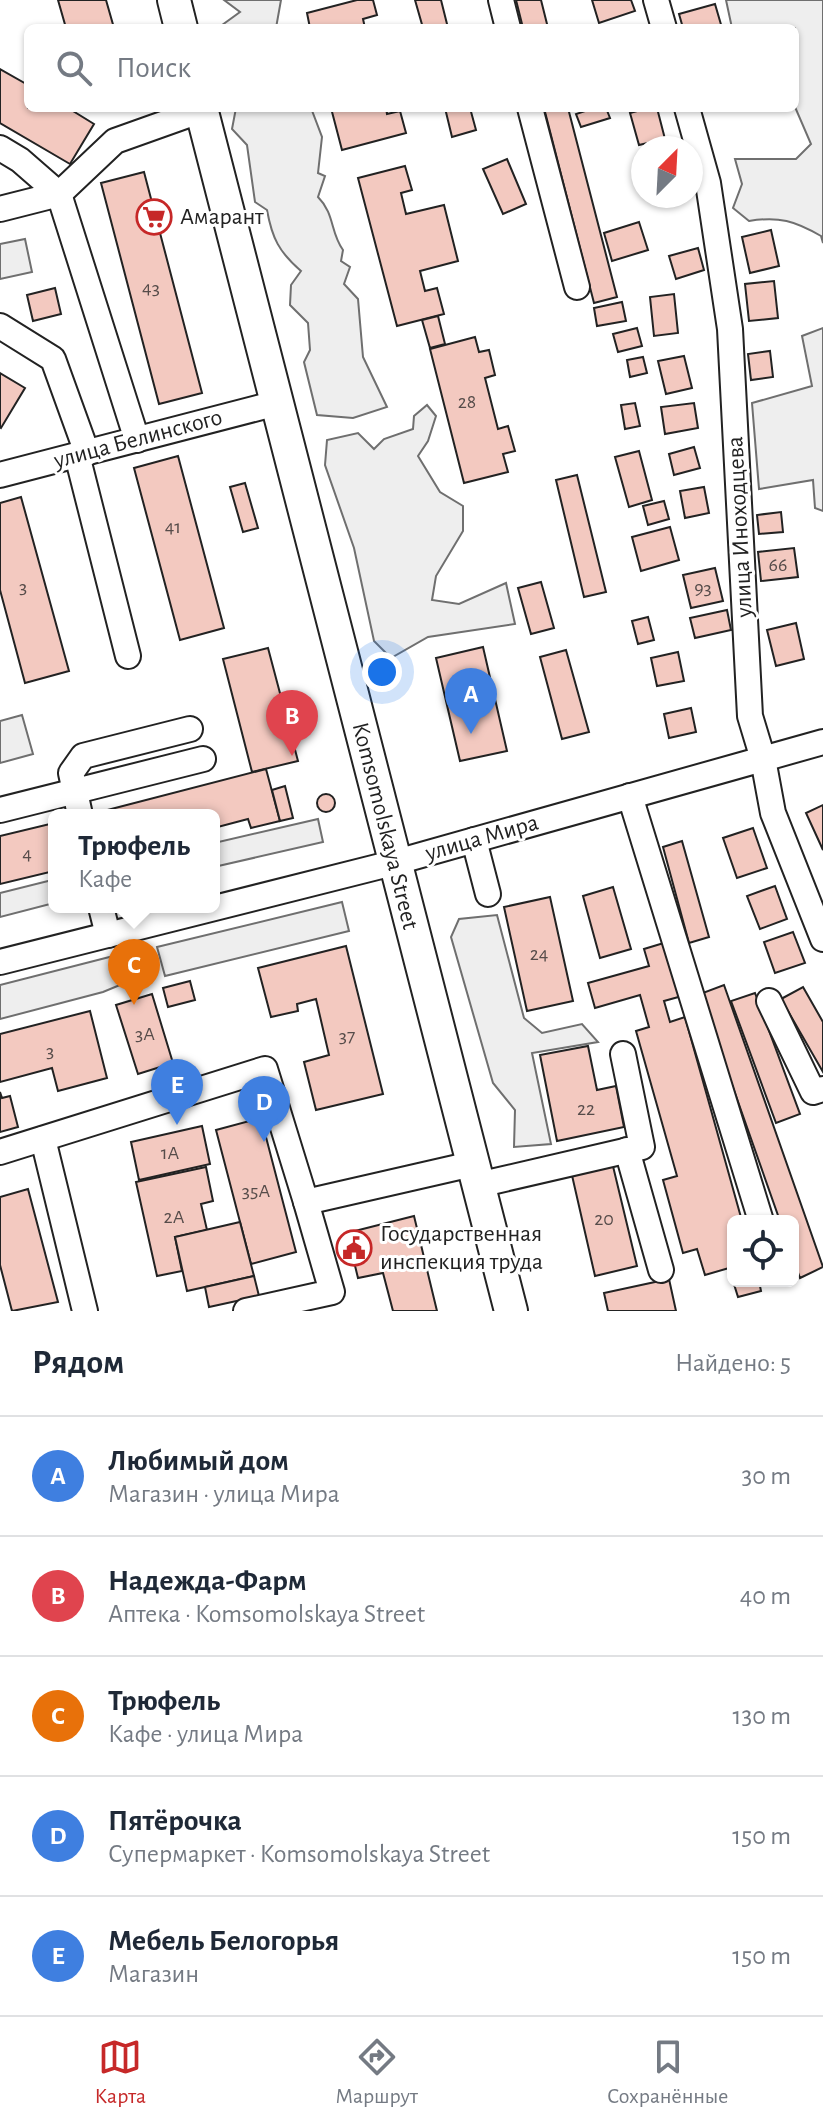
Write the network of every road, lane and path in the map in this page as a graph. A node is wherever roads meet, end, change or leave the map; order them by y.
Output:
1 (174, 0) edge
2 (501, 0) edge
3 (656, 0) edge
4 (180, 24) edge
5 (507, 24) edge
6 (663, 24) edge
7 (151, 112) edge
8 (192, 112) edge
9 (203, 112) edge
10 (531, 112) edge
11 (688, 112) edge
12 (166, 120) junction
13 (0, 148) edge
14 (59, 194) junction
15 (0, 209) edge
16 (577, 287) dead end
17 (0, 326) edge
18 (277, 403) junction
19 (137, 440) junction
20 (82, 454) junction
21 (0, 475) edge
22 (128, 656) dead end
23 (190, 729) dead end
24 (823, 742) edge
25 (203, 759) dead end
26 (763, 759) junction
27 (630, 796) junction
28 (78, 803) edge
29 (0, 810) edge
30 (474, 840) junction
31 (393, 863) junction
32 (488, 894) dead end
33 (220, 907) edge
34 (102, 913) edge
35 (195, 913) edge
36 (108, 935) junction
37 (823, 939) edge
38 (0, 962) edge
39 (769, 1001) dead end
40 (623, 1054) dead end
41 (823, 1089) edge
42 (43, 1139) junction
43 (627, 1150) junction
44 (0, 1152) edge
45 (475, 1174) junction
46 (306, 1202) junction
47 (759, 1215) edge
48 (661, 1270) dead end
49 (85, 1311) edge
50 (246, 1311) edge
51 (511, 1311) edge

1 - 4 main road
2 - 5 street
3 - 6 street
7 - 12 street
8 - 12 street
9 - 18 main road, Komsomolskaya Street
10 - 16 street
11 - 26 street, улица Иноходцева
12 - 14 street
13 - 14 street
14 - 15 street
14 - 19 street
17 - 20 street
18 - 19 street, улица Белинского
18 - 31 main road, Komsomolskaya Street
19 - 20 street, улица Белинского
20 - 21 street, улица Белинского
20 - 22 street
23 - 28 street
24 - 26 street, улица Мира
25 - 28 street
26 - 27 street, улица Мира
26 - 37 street, улица Иноходцева
27 - 30 street, улица Мира
27 - 47 street
28 - 29 street
30 - 31 street, улица Мира
30 - 32 street
31 - 33 street, улица Мира
31 - 45 main road, Komsomolskaya Street
34 - 36 street
35 - 36 street, улица Мира
36 - 38 street, улица Мира
39 - 41 street
40 - 43 street
42 - 44 street
42 - 46 street
42 - 49 street
43 - 45 street
43 - 48 street
45 - 46 street
45 - 51 main road, Komsomolskaya Street
46 - 50 street

